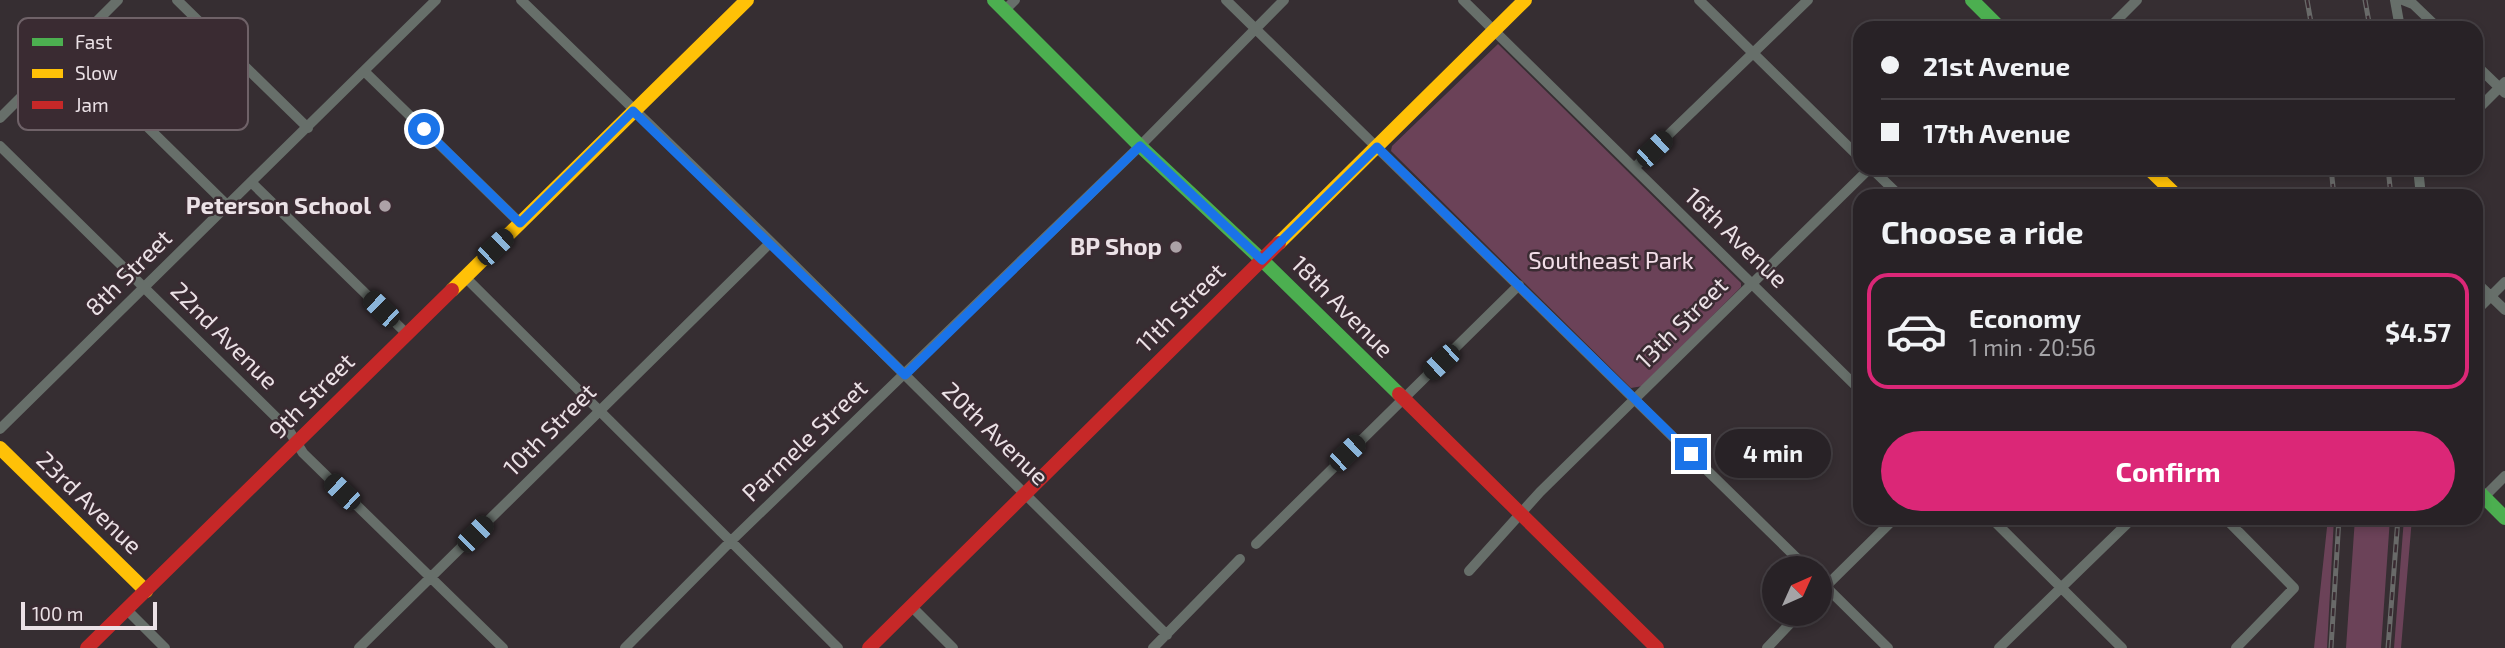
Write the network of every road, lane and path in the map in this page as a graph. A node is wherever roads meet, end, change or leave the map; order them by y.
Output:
1 (118, 0) edge
2 (177, 0) edge
3 (436, 0) edge
4 (521, 0) edge
5 (747, 0) edge
6 (1226, 0) edge
7 (1284, 0) edge
8 (1463, 0) edge
9 (1525, 0) edge
10 (1699, 0) edge
11 (1808, 0) edge
12 (1972, 0) edge
13 (2137, 0) edge
14 (2395, 0) edge
15 (2403, 0) edge
16 (1005, 3) edge
17 (99, 18) edge
18 (195, 18) edge
19 (1993, 21) edge
20 (2116, 21) edge
21 (2399, 21) edge
22 (2431, 21) edge
23 (1256, 29) junction
24 (1494, 31) junction
25 (1752, 52) junction
26 (248, 69) edge
27 (364, 71) junction
28 (2483, 71) edge
29 (2503, 88) edge
30 (18, 99) edge
31 (2483, 105) edge
32 (633, 111) junction
33 (0, 118) edge
34 (308, 128) junction
35 (151, 130) edge
36 (0, 146) edge
37 (1140, 146) junction
38 (1377, 147) junction
39 (1853, 151) edge
40 (1634, 169) junction
41 (1863, 175) edge
42 (1878, 175) edge
43 (2155, 175) edge
44 (251, 182) junction
45 (1892, 189) edge
46 (2170, 189) edge
47 (227, 205) junction
48 (520, 223) junction
49 (771, 242) junction
50 (1262, 260) junction
51 (465, 277) junction
52 (2505, 282) edge
53 (1753, 283) junction
54 (1519, 285) junction
55 (145, 287) junction
56 (2483, 289) edge
57 (2491, 296) junction
58 (2483, 304) edge
59 (2505, 310) edge
60 (407, 334) junction
61 (905, 375) junction
62 (1853, 383) edge
63 (1403, 399) junction
64 (1635, 400) junction
65 (599, 411) junction
66 (0, 429) edge
67 (297, 442) junction
68 (0, 448) edge
69 (2505, 476) edge
70 (2483, 491) edge
71 (1026, 493) junction
72 (2483, 496) edge
73 (1519, 514) junction
74 (2505, 518) edge
75 (1887, 525) edge
76 (1998, 525) edge
77 (2126, 525) edge
78 (2234, 527) edge
79 (730, 542) junction
80 (1256, 544) dead end
81 (1795, 556) edge
82 (1240, 559) dead end
83 (1469, 571) dead end
84 (432, 577) junction
85 (1832, 577) edge
86 (2061, 587) junction
87 (146, 591) junction
88 (1832, 595) edge
89 (911, 606) junction
90 (127, 610) junction
91 (1788, 626) edge
92 (1167, 635) junction
93 (88, 648) edge
94 (165, 648) edge
95 (359, 648) edge
96 (503, 648) edge
97 (625, 648) edge
98 (838, 648) edge
99 (869, 648) edge
100 (953, 648) edge
101 (1153, 648) edge
102 (1657, 648) edge
103 (1767, 648) edge
104 (1888, 648) edge
105 (1999, 648) edge
106 (2122, 648) edge
107 (2236, 648) edge

1 - 17 street
2 - 18 street
3 - 27 street, 8th Street
4 - 32 street, 20th Avenue
5 - 32 street, 9th Street
6 - 23 street
7 - 23 street, Parmele Street
8 - 24 street, 16th Avenue
9 - 24 street, 11th Street
10 - 25 street
11 - 25 street
12 - 19 street
13 - 20 street
14 - 21 street
15 - 22 street
16 - 37 street, 18th Avenue
23 - 37 street, Parmele Street
23 - 38 street
24 - 38 street, 11th Street
24 - 40 street, 16th Avenue
25 - 39 street
25 - 40 street
26 - 34 street
27 - 34 street, 8th Street
27 - 48 street
28 - 29 street
29 - 31 street
30 - 33 street
32 - 48 street, 9th Street
32 - 49 street, 20th Avenue
34 - 44 street, 8th Street
35 - 47 street
36 - 55 street, 22nd Avenue
37 - 50 street, 18th Avenue
37 - 61 street, Parmele Street
38 - 50 street, 11th Street
38 - 54 street
40 - 53 street, 16th Avenue
41 - 53 street, 13th Street
42 - 45 street
43 - 46 street
44 - 47 street, 8th Street
44 - 60 street
47 - 55 street, 8th Street
48 - 51 street, 9th Street
49 - 61 street, 20th Avenue
49 - 65 street, 10th Street
50 - 63 street, 18th Avenue
50 - 71 street, 11th Street
51 - 60 street, 9th Street
51 - 65 street
52 - 57 street
53 - 62 street, 16th Avenue
53 - 64 street, 13th Street
54 - 63 street
54 - 64 street
55 - 66 street, 8th Street
55 - 67 street, 22nd Avenue
56 - 57 street
57 - 58 street
57 - 59 street
60 - 67 street, 9th Street
61 - 71 street, 20th Avenue
61 - 79 street, Parmele Street
63 - 73 street, 18th Avenue
63 - 80 street
64 - 73 street, 13th Street
64 - 81 street
65 - 79 street
65 - 84 street, 10th Street
67 - 84 street, 22nd Avenue
67 - 87 street, 9th Street
68 - 87 street, 23rd Avenue
69 - 70 street
71 - 89 street, 11th Street
71 - 92 street, 20th Avenue
72 - 74 street
73 - 83 street, 13th Street
73 - 102 street, 18th Avenue
75 - 85 street
76 - 86 street
77 - 86 street
78 - 107 street
79 - 97 street, Parmele Street
79 - 98 street
82 - 92 street
84 - 95 street, 10th Street
84 - 96 street, 22nd Avenue
86 - 105 street
86 - 106 street
87 - 90 street, 9th Street
88 - 104 street
89 - 99 street, 11th Street
89 - 100 street
90 - 93 street, 9th Street
90 - 94 street
91 - 103 street
92 - 101 street

